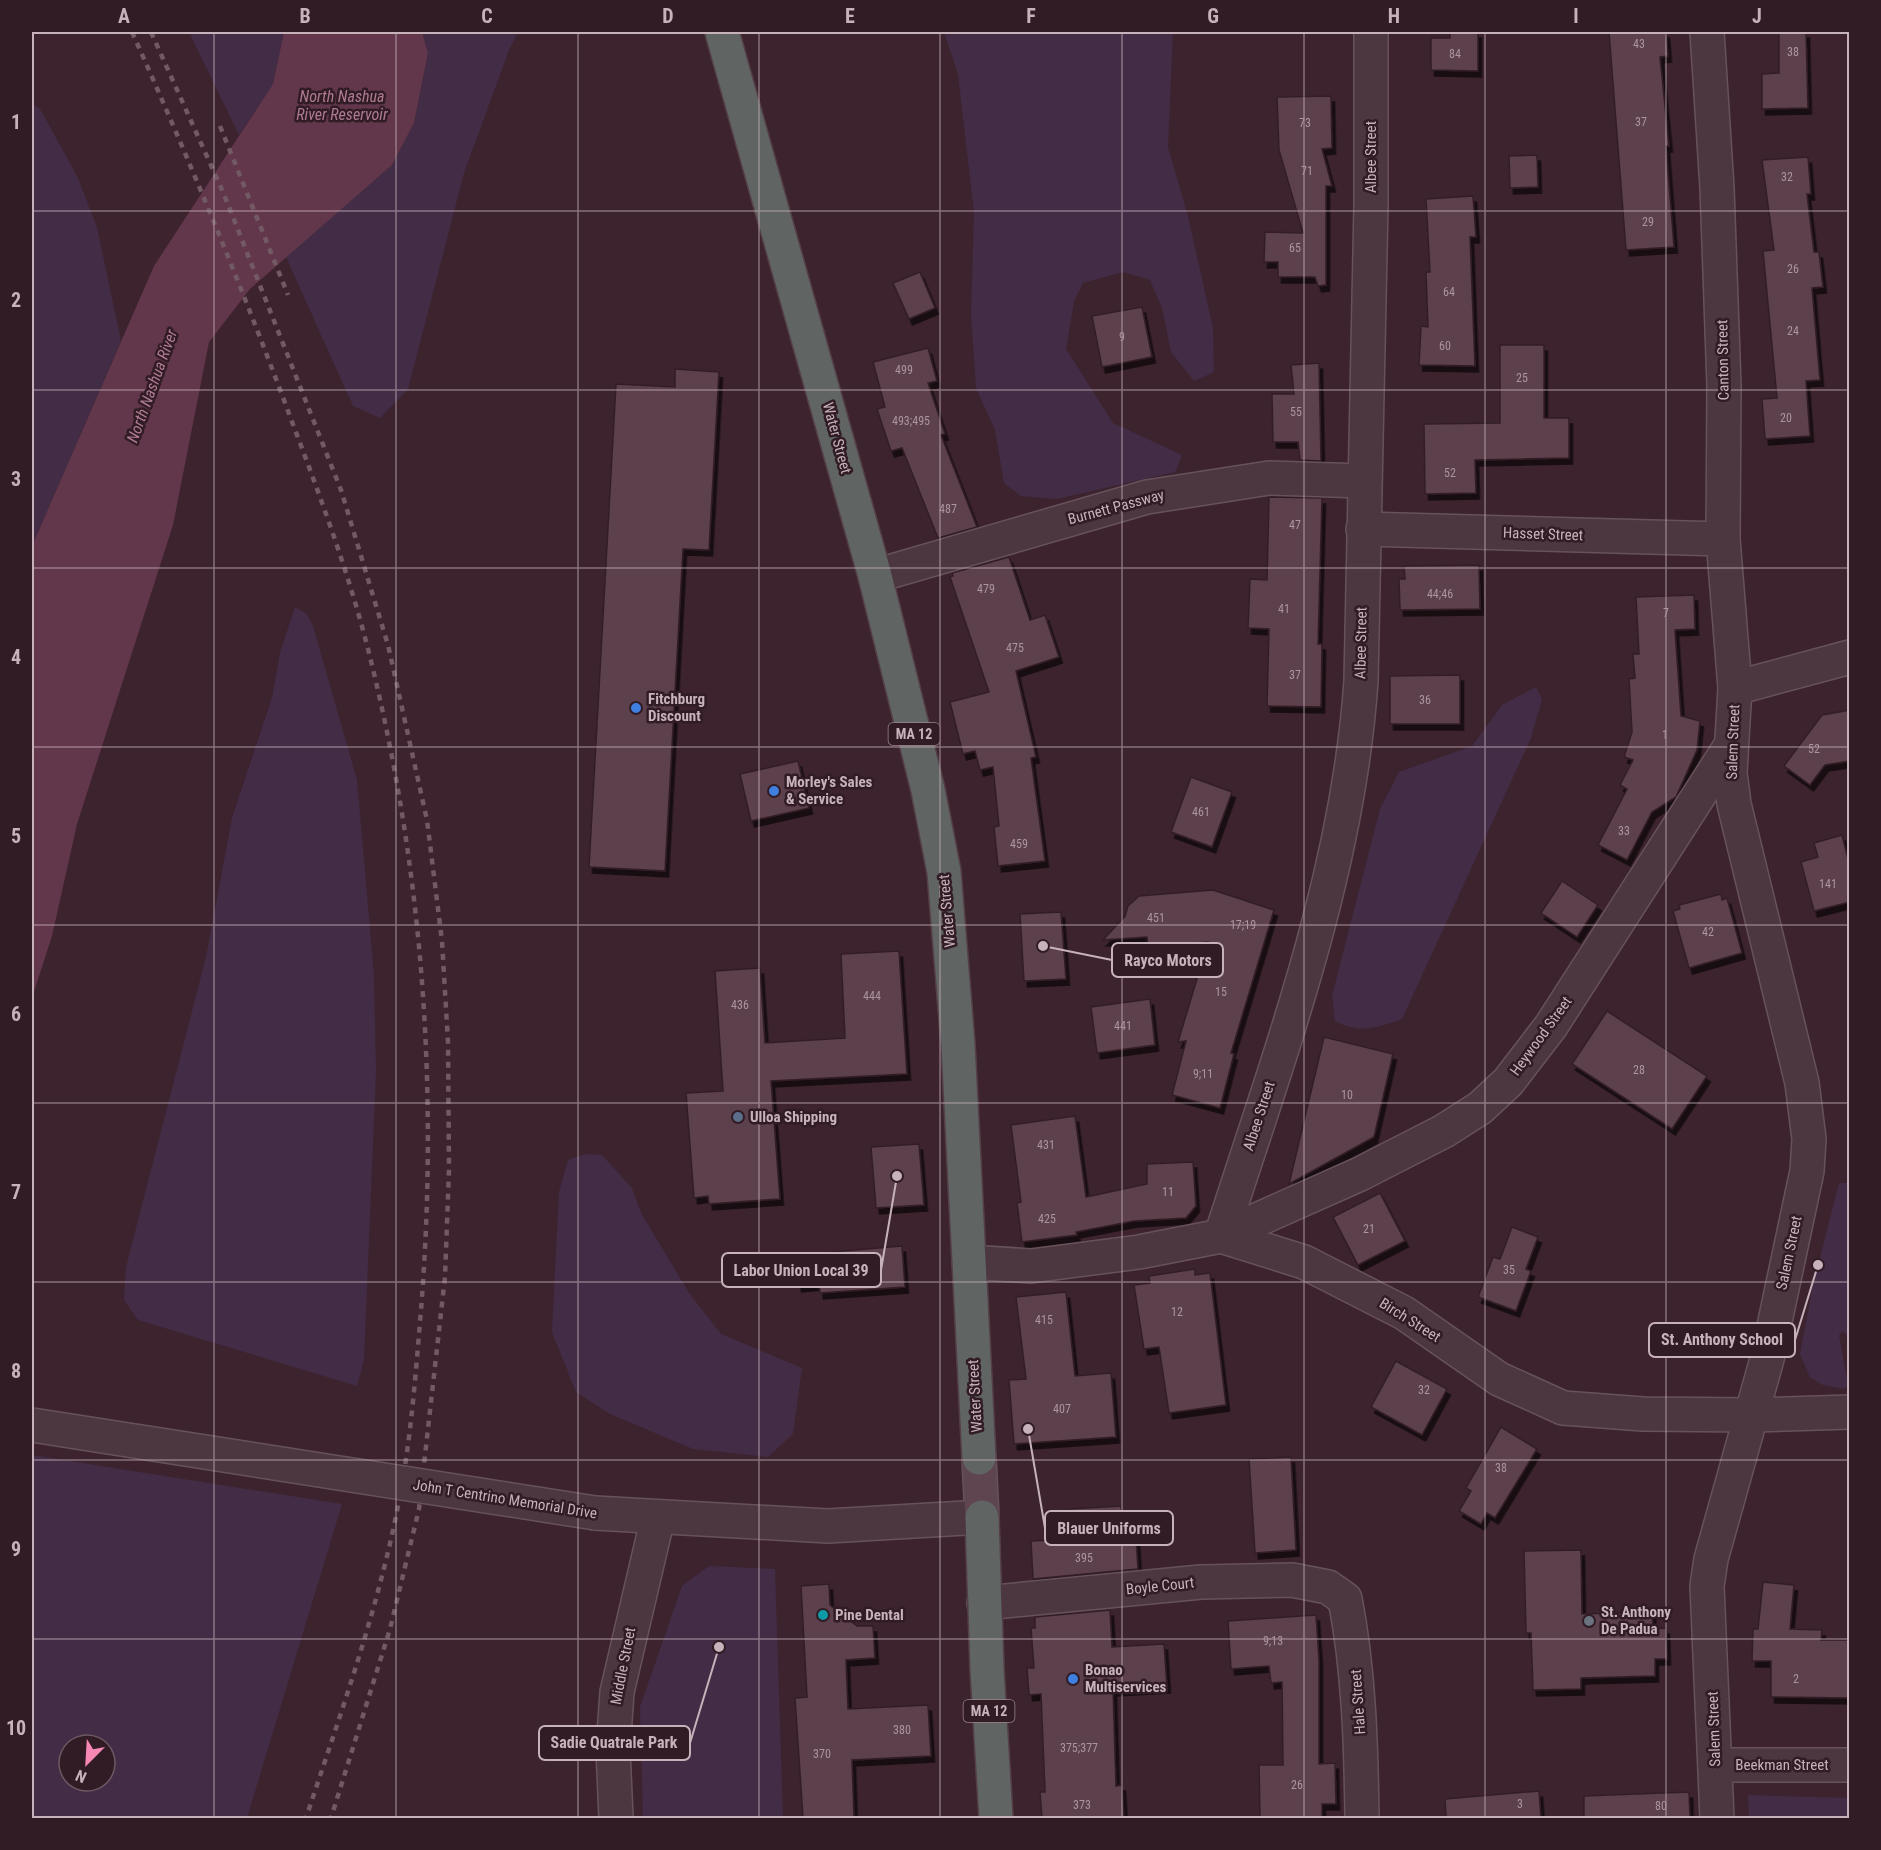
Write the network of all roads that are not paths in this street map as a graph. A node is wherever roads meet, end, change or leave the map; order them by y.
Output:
1 (722, 32) edge
2 (1371, 32) edge
3 (1707, 32) edge
4 (1364, 481) junction
5 (1363, 529) junction
6 (1723, 539) junction
7 (875, 576) junction
8 (1850, 657) edge
9 (1735, 688) junction
10 (1731, 745) junction
11 (1221, 1236) junction
12 (969, 1262) junction
13 (1850, 1412) edge
14 (1752, 1415) junction
15 (32, 1425) edge
16 (979, 1458) joint
17 (982, 1516) junction
18 (658, 1517) junction
19 (1334, 1591) joint
20 (984, 1604) junction
21 (1715, 1765) junction
22 (1850, 1765) edge
23 (616, 1818) edge
24 (996, 1818) edge
25 (1362, 1818) edge
26 (1717, 1818) edge

1 - 7 highway, Water Street / MA 12
2 - 4 street, Albee Street
3 - 6 street, Canton Street
4 - 5 street, Albee Street
4 - 7 street, Burnett Passway
5 - 6 street, Hasset Street
5 - 11 street, Albee Street
6 - 9 street, Canton Street
7 - 12 highway, Water Street / MA 12
8 - 9 street
9 - 10 street, Salem Street
10 - 11 street, Heywood Street
10 - 14 street, Salem Street
11 - 12 street, Birch Street
11 - 14 street, Birch Street
12 - 16 highway, Water Street / MA 12
13 - 14 street, Birch Street
14 - 21 street, Salem Street
15 - 18 street, John T Centrino Memorial Drive, bridge
16 - 17 main road, Water Street / MA 12
17 - 18 street, John T Centrino Memorial Drive
17 - 20 highway, Water Street / MA 12
18 - 23 street, Middle Street
19 - 20 street, Boyle Court
19 - 25 street, Hale Street
20 - 24 highway, Water Street / MA 12
21 - 22 street, Beekman Street
21 - 26 street, Salem Street

